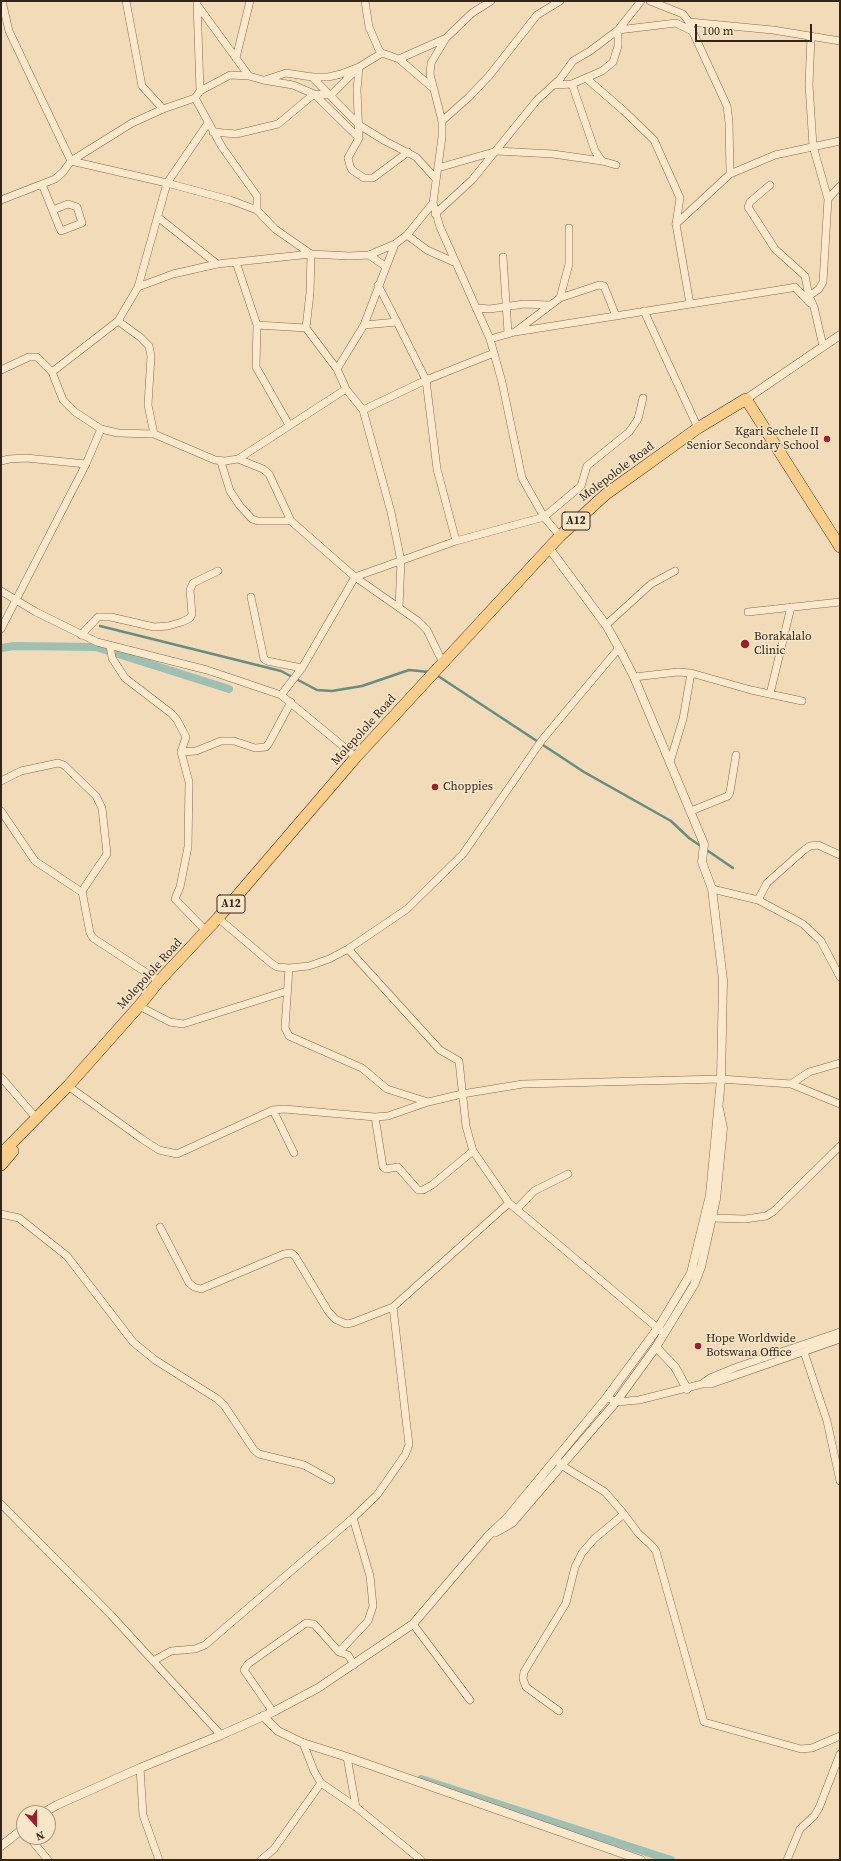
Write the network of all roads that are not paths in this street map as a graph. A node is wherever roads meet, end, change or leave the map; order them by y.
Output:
1 (2, 1) edge
2 (126, 1) edge
3 (250, 1) edge
4 (365, 1) edge
5 (491, 1) edge
6 (560, 1) edge
7 (641, 1) edge
8 (650, 1) edge
9 (198, 3) edge
10 (658, 3) edge
11 (689, 22) junction
12 (618, 30) junction
13 (692, 31) junction
14 (811, 36) junction
15 (446, 38) junction
16 (840, 42) edge
17 (382, 53) junction
18 (236, 58) junction
19 (399, 59) junction
20 (359, 67) junction
21 (250, 76) junction
22 (312, 77) junction
23 (586, 78) junction
24 (263, 80) junction
25 (572, 84) junction
26 (554, 85) junction
27 (434, 89) junction
28 (200, 91) junction
29 (314, 94) junction
30 (331, 95) junction
31 (195, 98) junction
32 (163, 109) junction
33 (442, 121) junction
34 (208, 123) junction
35 (359, 125) junction
36 (213, 132) junction
37 (359, 138) junction
38 (840, 141) edge
39 (814, 146) junction
40 (497, 151) junction
41 (408, 152) junction
42 (71, 161) junction
43 (602, 161) junction
44 (616, 165) dead end
45 (438, 168) junction
46 (730, 174) junction
47 (436, 179) junction
48 (168, 183) junction
49 (42, 184) junction
50 (770, 185) dead end
51 (840, 186) edge
52 (1, 200) edge
53 (828, 200) junction
54 (433, 203) junction
55 (53, 210) junction
56 (258, 210) junction
57 (435, 214) junction
58 (159, 218) junction
59 (676, 224) junction
60 (569, 228) dead end
61 (407, 235) junction
62 (395, 244) junction
63 (311, 254) junction
64 (369, 255) junction
65 (503, 257) dead end
66 (236, 262) junction
67 (456, 263) junction
68 (217, 264) junction
69 (385, 266) junction
70 (378, 285) junction
71 (138, 287) junction
72 (795, 287) junction
73 (808, 287) junction
74 (809, 296) junction
75 (560, 298) junction
76 (690, 304) junction
77 (549, 305) junction
78 (506, 306) junction
79 (814, 307) junction
80 (476, 308) junction
81 (644, 312) junction
82 (616, 316) junction
83 (118, 321) junction
84 (398, 322) junction
85 (257, 325) junction
86 (364, 325) junction
87 (306, 328) junction
88 (511, 332) junction
89 (840, 335) edge
90 (490, 339) junction
91 (823, 346) junction
92 (494, 353) junction
93 (337, 369) junction
94 (1, 370) edge
95 (52, 372) junction
96 (426, 380) junction
97 (346, 389) junction
98 (643, 398) dead end
99 (746, 399) junction
100 (363, 410) junction
101 (289, 425) junction
102 (698, 428) junction
103 (101, 429) junction
104 (154, 434) junction
105 (238, 459) junction
106 (1, 461) edge
107 (221, 462) junction
108 (86, 464) junction
109 (544, 517) junction
110 (291, 521) junction
111 (560, 536) junction
112 (456, 541) junction
113 (840, 547) edge
114 (549, 548) junction
115 (401, 561) junction
116 (218, 571) dead end
117 (675, 571) dead end
118 (355, 577) junction
119 (1, 591) edge
120 (251, 597) dead end
121 (17, 601) junction
122 (840, 602) edge
123 (399, 607) junction
124 (791, 607) junction
125 (748, 612) dead end
126 (606, 625) junction
127 (1, 629) edge
128 (81, 635) junction
129 (110, 646) junction
130 (619, 648) junction
131 (443, 663) junction
132 (302, 668) junction
133 (691, 673) junction
134 (634, 677) junction
135 (770, 694) junction
136 (281, 695) junction
137 (802, 701) dead end
138 (291, 702) junction
139 (181, 752) junction
140 (736, 755) dead end
141 (356, 758) junction
142 (670, 762) junction
143 (1, 781) edge
144 (1, 811) edge
145 (691, 811) junction
146 (840, 855) edge
147 (712, 889) junction
148 (82, 891) junction
149 (758, 900) junction
150 (218, 918) junction
151 (206, 931) junction
152 (348, 949) junction
153 (288, 968) junction
154 (840, 977) edge
155 (159, 981) junction
156 (287, 991) junction
157 (139, 1006) junction
158 (840, 1063) edge
159 (1, 1077) edge
160 (721, 1080) junction
161 (791, 1084) junction
162 (68, 1086) junction
163 (462, 1094) junction
164 (428, 1102) junction
165 (840, 1104) edge
166 (273, 1110) junction
167 (375, 1117) junction
168 (37, 1118) junction
169 (840, 1146) edge
170 (474, 1151) junction
171 (294, 1153) dead end
172 (1, 1154) edge
173 (1, 1165) edge
174 (568, 1174) dead end
175 (509, 1203) junction
176 (517, 1209) junction
177 (1, 1214) edge
178 (709, 1217) junction
179 (160, 1227) dead end
180 (393, 1307) junction
181 (658, 1328) junction
182 (840, 1332) edge
183 (664, 1335) junction
184 (840, 1339) edge
185 (656, 1347) junction
186 (804, 1352) junction
187 (789, 1353) junction
188 (687, 1388) junction
189 (607, 1397) junction
190 (616, 1402) junction
191 (556, 1458) junction
192 (561, 1465) junction
193 (331, 1480) dead end
194 (840, 1481) edge
195 (1, 1504) edge
196 (624, 1514) junction
197 (353, 1518) junction
198 (488, 1536) junction
199 (413, 1624) junction
200 (339, 1652) junction
201 (153, 1661) junction
202 (354, 1664) junction
203 (470, 1700) dead end
204 (559, 1711) dead end
205 (273, 1712) junction
206 (263, 1716) junction
207 (221, 1735) junction
208 (840, 1736) edge
209 (303, 1743) junction
210 (840, 1754) edge
211 (347, 1757) junction
212 (140, 1768) junction
213 (321, 1783) junction
214 (55, 1805) edge
215 (356, 1807) junction
216 (16, 1835) edge
217 (36, 1845) edge
218 (1, 1846) edge
219 (48, 1860) edge
220 (159, 1860) edge
221 (261, 1860) edge
222 (421, 1860) edge
223 (641, 1860) edge
224 (788, 1860) edge

1 - 42 street
2 - 32 street
3 - 18 street
4 - 17 street
5 - 15 street
6 - 33 street
7 - 12 street
8 - 10 street
9 - 18 street
9 - 28 street
10 - 11 street
11 - 13 street
11 - 14 street
12 - 13 street
12 - 23 street
12 - 26 street
13 - 46 street
14 - 16 street
14 - 39 street
15 - 19 street
15 - 27 street
17 - 19 street
17 - 20 street
18 - 21 street
19 - 27 street
20 - 22 street
20 - 30 street
20 - 35 street
21 - 24 street
21 - 28 street
22 - 24 street
22 - 30 street
23 - 25 street
23 - 59 street
24 - 29 street
25 - 26 street
25 - 43 street
26 - 40 street
27 - 33 street
28 - 31 street
29 - 30 street
29 - 36 street
29 - 37 street
30 - 35 street
31 - 32 street
31 - 34 street
32 - 42 street
33 - 45 street
34 - 36 street
34 - 48 street
35 - 37 street
35 - 41 street
36 - 56 street
37 - 41 street
38 - 39 street
39 - 46 street
39 - 53 street
40 - 43 street
40 - 45 street
40 - 57 street
41 - 47 street
42 - 48 street
42 - 49 street
43 - 44 street
45 - 47 street
46 - 59 street
47 - 54 street
48 - 56 street
48 - 58 street
49 - 52 street
49 - 55 street
50 - 73 street
51 - 53 street
53 - 74 street
54 - 57 street
54 - 61 street
55 - 55 street
56 - 63 street
57 - 67 street
58 - 68 street
58 - 71 street
59 - 76 street
60 - 75 street
61 - 62 street
61 - 67 street
62 - 64 street
62 - 69 street
63 - 64 street
63 - 66 street
63 - 87 street
64 - 69 street
65 - 78 street
66 - 68 street
66 - 85 street
67 - 80 street
68 - 71 street
69 - 70 street
70 - 84 street
70 - 86 street
71 - 83 street
72 - 73 street
72 - 76 street
72 - 79 street
73 - 74 street
74 - 79 street
75 - 77 street
75 - 82 street
76 - 81 street
77 - 78 street
77 - 88 street
78 - 80 street
78 - 88 street
79 - 91 street
80 - 90 street
81 - 82 street
81 - 102 street
82 - 88 street
83 - 95 street
83 - 104 street
84 - 86 street
84 - 96 street
85 - 87 street
85 - 101 street
86 - 93 street
87 - 93 street
88 - 90 street
89 - 91 street
90 - 92 street
91 - 99 street
92 - 96 street
92 - 109 street
93 - 97 street
94 - 95 street
95 - 103 street
96 - 100 street
96 - 112 street
97 - 100 street
97 - 101 street
98 - 109 street
99 - 102 main road, Molepolole Road / A12
99 - 113 main road
100 - 115 street
101 - 105 street
102 - 111 main road, Molepolole Road / A12
103 - 104 street
103 - 108 street
104 - 107 street
105 - 107 street
105 - 110 street
106 - 108 street
107 - 110 street
108 - 121 street
109 - 111 street
109 - 112 street
110 - 118 street
111 - 114 main road, Molepolole Road / A12
112 - 115 street
114 - 126 street
114 - 131 main road, Molepolole Road / A12
115 - 118 street
115 - 123 street
116 - 128 street
117 - 126 street
118 - 123 street
118 - 132 street
119 - 121 street
120 - 132 street
121 - 127 street
121 - 128 street
122 - 124 street
123 - 131 street
124 - 125 street
124 - 135 street
126 - 130 street
128 - 129 street
129 - 136 street
129 - 139 street
130 - 134 street
130 - 152 street
131 - 141 main road, Molepolole Road / A12
132 - 136 street
133 - 134 street
133 - 135 street
133 - 142 street
134 - 142 street
135 - 137 street
136 - 138 street
138 - 139 street
138 - 141 street
139 - 151 street
140 - 145 street
141 - 150 main road, Molepolole Road / A12
142 - 145 street
143 - 148 street
144 - 148 street
145 - 147 street
146 - 149 street
147 - 149 street
147 - 160 street
148 - 155 street
149 - 154 street
150 - 151 main road, Molepolole Road / A12
150 - 153 street
151 - 155 main road, Molepolole Road / A12
152 - 153 street
152 - 163 street
153 - 156 street
155 - 157 main road, Molepolole Road / A12
156 - 157 street
156 - 164 street
157 - 162 main road, Molepolole Road / A12
158 - 161 street
159 - 168 street
160 - 161 street
160 - 163 street
160 - 178 street
161 - 165 street
162 - 166 street
162 - 168 main road, Molepolole Road / A12
163 - 164 street
163 - 170 street
164 - 167 street
166 - 167 street
166 - 171 street
167 - 170 street
168 - 172 main road, Molepolole Road / A12
168 - 173 main road, Molepolole Road / A12
169 - 178 street
170 - 175 street
174 - 176 street
175 - 176 street
175 - 180 street
176 - 181 street
177 - 193 street
178 - 181 street
178 - 183 street
179 - 180 street
180 - 197 street
181 - 183 street
181 - 189 street
182 - 187 street
183 - 185 street
184 - 186 street
185 - 188 street
185 - 190 street
186 - 187 street
186 - 194 street
187 - 188 street
188 - 190 street
189 - 190 street
189 - 191 street
190 - 192 street
191 - 192 street
191 - 198 street
192 - 196 street
192 - 198 street
195 - 201 street
196 - 204 street
196 - 208 street
197 - 200 street
197 - 201 street
198 - 199 street
199 - 202 street
199 - 203 street
200 - 202 street
200 - 205 street
201 - 207 street
202 - 205 street
205 - 206 street
206 - 207 street
206 - 209 street
207 - 212 street
209 - 211 street
209 - 213 street
210 - 224 street
211 - 215 street
211 - 223 street
212 - 214 street
212 - 220 street
213 - 215 street
213 - 221 street
215 - 222 street
216 - 218 street
217 - 219 street

